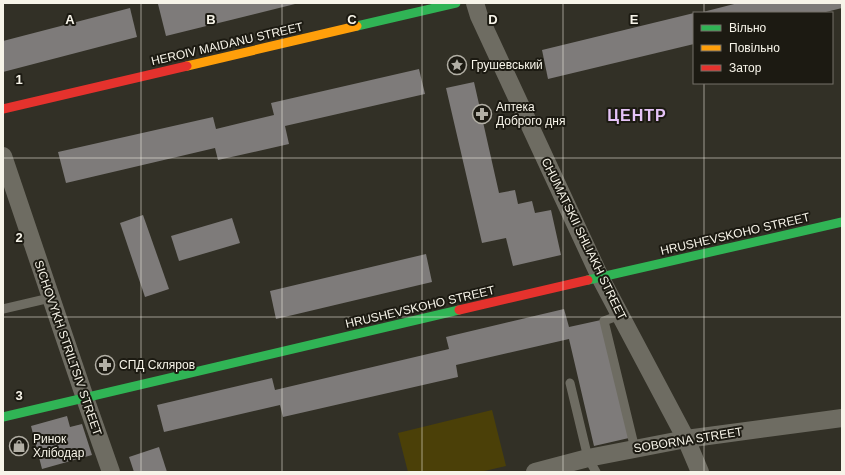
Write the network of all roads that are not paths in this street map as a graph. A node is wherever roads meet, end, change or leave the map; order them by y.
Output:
1 (456, 3) edge
2 (475, 3) edge
3 (433, 6) edge
4 (3, 109) edge
5 (3, 156) edge
6 (842, 222) edge
7 (600, 277) junction
8 (50, 298) junction
9 (3, 309) edge
10 (620, 315) junction
11 (570, 383) dead end
12 (85, 398) junction
13 (3, 417) edge
14 (842, 418) edge
15 (686, 439) junction
16 (636, 449) junction
17 (592, 465) edge
18 (111, 472) edge
19 (535, 472) edge
20 (700, 472) edge

1 - 3 street, HEROIV MAIDANU STREET
2 - 7 street, CHUMATSKII SHLIAKH STREET
3 - 4 street, HEROIV MAIDANU STREET
5 - 8 street, SICHOVYKH STRILTSIV STREET
6 - 7 street, HRUSHEVSKOHO STREET
7 - 10 street, CHUMATSKII SHLIAKH STREET
7 - 12 street, HRUSHEVSKOHO STREET
8 - 9 lane
8 - 12 street, SICHOVYKH STRILTSIV STREET
10 - 15 lane
10 - 16 lane
11 - 17 lane
12 - 13 street, HRUSHEVSKOHO STREET
12 - 18 street, SICHOVYKH STRILTSIV STREET
14 - 15 street, SOBORNA STREET
15 - 16 lane
15 - 20 street
16 - 17 street, SOBORNA STREET
17 - 19 street, SOBORNA STREET

